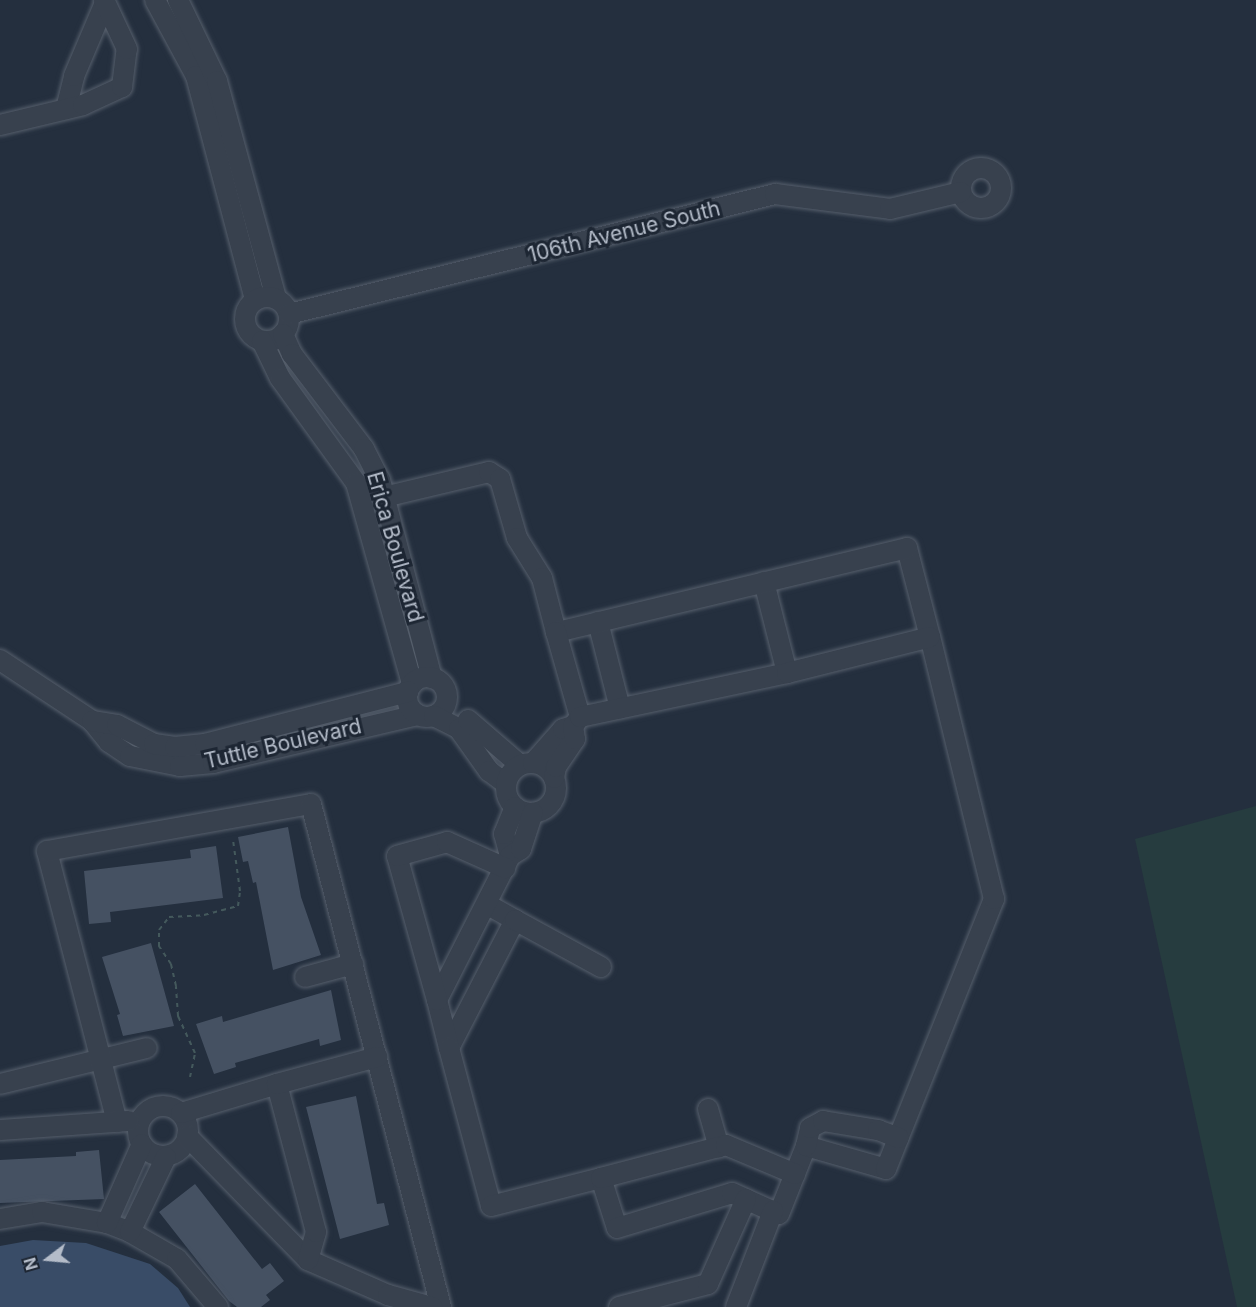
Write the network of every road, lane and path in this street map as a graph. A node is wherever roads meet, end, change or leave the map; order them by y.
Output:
1 (155, 0) edge
2 (178, 0) edge
3 (104, 2) edge
4 (66, 110) junction
5 (0, 124) edge
6 (961, 192) dead end
7 (276, 298) junction
8 (255, 299) junction
9 (289, 314) junction
10 (284, 334) junction
11 (262, 341) junction
12 (384, 497) junction
13 (764, 582) junction
14 (598, 622) junction
15 (556, 632) junction
16 (930, 637) junction
17 (0, 660) edge
18 (787, 673) junction
19 (432, 678) junction
20 (410, 688) junction
21 (620, 708) junction
22 (433, 710) junction
23 (92, 721) junction
24 (576, 722) junction
25 (526, 764) junction
26 (554, 778) junction
27 (506, 784) junction
28 (524, 810) junction
29 (233, 840) dead end
30 (508, 862) junction
31 (488, 905) junction
32 (515, 920) junction
33 (353, 964) junction
34 (601, 967) dead end
35 (305, 976) dead end
36 (437, 1000) junction
37 (147, 1048) dead end
38 (449, 1048) junction
39 (377, 1058) junction
40 (102, 1060) junction
41 (190, 1077) dead end
42 (0, 1084) edge
43 (277, 1084) junction
44 (708, 1109) dead end
45 (181, 1113) junction
46 (141, 1120) junction
47 (117, 1122) junction
48 (0, 1130) edge
49 (188, 1136) junction
50 (899, 1138) junction
51 (806, 1146) junction
52 (719, 1147) junction
53 (154, 1151) junction
54 (795, 1174) junction
55 (602, 1178) junction
56 (746, 1199) junction
57 (773, 1211) junction
58 (0, 1219) edge
59 (107, 1223) junction
60 (134, 1225) junction
61 (308, 1260) junction
62 (708, 1284) junction
63 (737, 1304) edge
64 (218, 1307) edge
65 (432, 1307) edge
66 (441, 1307) edge
67 (619, 1307) edge

1 - 8 street
2 - 7 street
3 - 4 street
3 - 4 street
4 - 5 street
6 - 9 street, 106th Avenue South
7 - 8 street
7 - 9 street
8 - 11 street
9 - 10 street
10 - 11 street
10 - 12 street, Erica Boulevard
11 - 20 street, Erica Boulevard
12 - 15 street
12 - 19 street, Erica Boulevard
13 - 14 street
13 - 16 street
13 - 18 street
14 - 15 street
14 - 21 street
15 - 24 street
16 - 18 street
16 - 50 street
17 - 23 street, Tuttle Boulevard
18 - 21 street
19 - 20 street, Tuttle Boulevard
19 - 22 street, Erica Boulevard
20 - 22 street, Erica Boulevard
20 - 23 street, Tuttle Boulevard
21 - 24 street
22 - 23 street, Tuttle Boulevard
22 - 25 street
22 - 27 street
24 - 25 street
24 - 26 street
25 - 26 street
25 - 27 street
26 - 28 street
27 - 28 street
28 - 30 street
29 - 41 path
30 - 31 street
30 - 36 street
31 - 32 street
31 - 36 street
32 - 34 street
32 - 38 street
33 - 35 street
33 - 39 street
33 - 40 street
36 - 38 street
37 - 40 street
38 - 55 street
39 - 43 street
39 - 66 street
40 - 42 street
40 - 47 street
43 - 45 street
43 - 61 street
44 - 52 street
45 - 46 street
45 - 49 street
46 - 47 street
46 - 53 street
47 - 48 street
49 - 53 street
49 - 61 street
50 - 51 street
50 - 51 street
51 - 54 street
52 - 54 street
52 - 55 street
53 - 59 street
53 - 60 street
54 - 57 street
55 - 56 street
56 - 57 street
56 - 62 street
57 - 63 street
58 - 59 street
59 - 60 street
60 - 64 street
61 - 65 street
62 - 63 street
62 - 67 street

